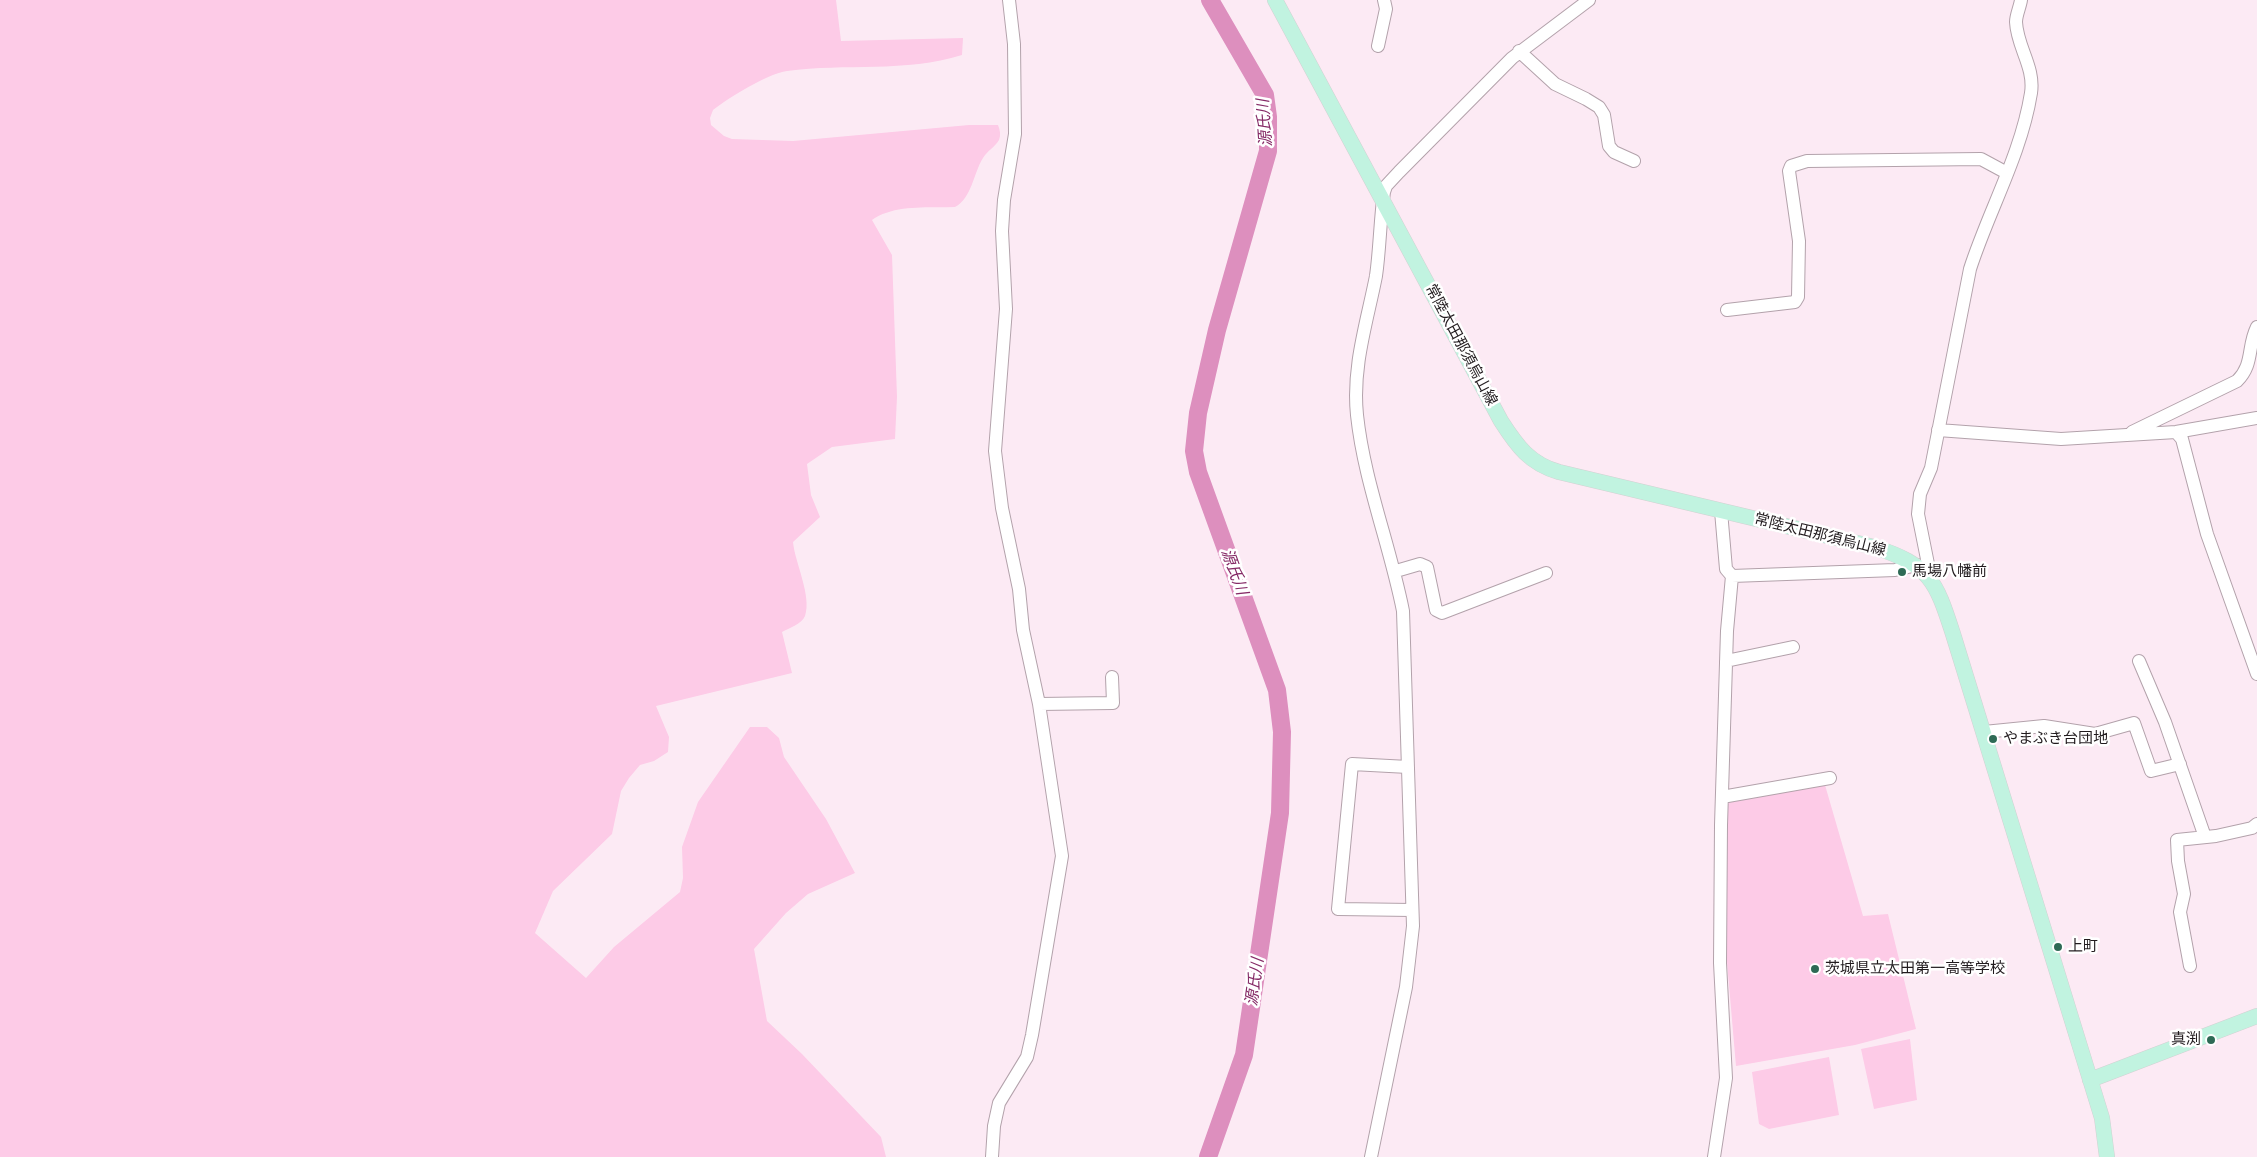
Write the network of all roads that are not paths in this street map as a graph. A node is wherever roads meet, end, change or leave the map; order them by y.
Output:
1 (1009, 0) edge
2 (1275, 0) edge
3 (1384, 0) edge
4 (1589, 0) edge
5 (2021, 0) edge
6 (1378, 46) dead end
7 (1519, 51) junction
8 (1634, 161) dead end
9 (2007, 173) junction
10 (1383, 199) junction
11 (1727, 310) dead end
12 (2257, 327) edge
13 (2257, 418) edge
14 (1938, 430) junction
15 (2176, 432) junction
16 (2128, 435) junction
17 (1721, 511) junction
18 (1920, 568) junction
19 (1396, 571) junction
20 (1546, 573) dead end
21 (1732, 576) junction
22 (1793, 647) dead end
23 (2139, 661) dead end
24 (1726, 662) junction
25 (2257, 674) edge
26 (1112, 676) dead end
27 (1039, 704) junction
28 (1984, 732) junction
29 (2180, 764) junction
30 (1408, 767) junction
31 (1830, 778) dead end
32 (1722, 797) junction
33 (2257, 824) edge
34 (2205, 837) junction
35 (1412, 910) junction
36 (2190, 966) dead end
37 (2257, 1016) edge
38 (2090, 1080) junction
39 (992, 1157) edge
40 (1370, 1157) edge
41 (1714, 1157) edge
42 (2107, 1157) edge

1 - 27 street
2 - 10 main road, 常陸太田那須烏山線
3 - 6 street
4 - 7 street
5 - 9 street
7 - 8 street
7 - 10 street
9 - 11 street
9 - 14 street
10 - 17 main road, 常陸太田那須烏山線
10 - 19 street
12 - 16 street
13 - 15 street
14 - 16 street
14 - 18 street
15 - 16 street
15 - 25 street
17 - 18 main road, 常陸太田那須烏山線
17 - 21 street
18 - 21 street
18 - 28 main road, 常陸太田那須烏山線
19 - 20 street
19 - 30 street
21 - 24 street
22 - 24 street
23 - 29 street
24 - 32 street
26 - 27 street
27 - 39 street
28 - 29 street
28 - 38 main road, 常陸太田那須烏山線
29 - 34 street
30 - 35 street
30 - 35 street
31 - 32 street
32 - 41 street
33 - 34 street
34 - 36 street
35 - 40 street
37 - 38 main road
38 - 42 main road, 常陸太田那須烏山線

